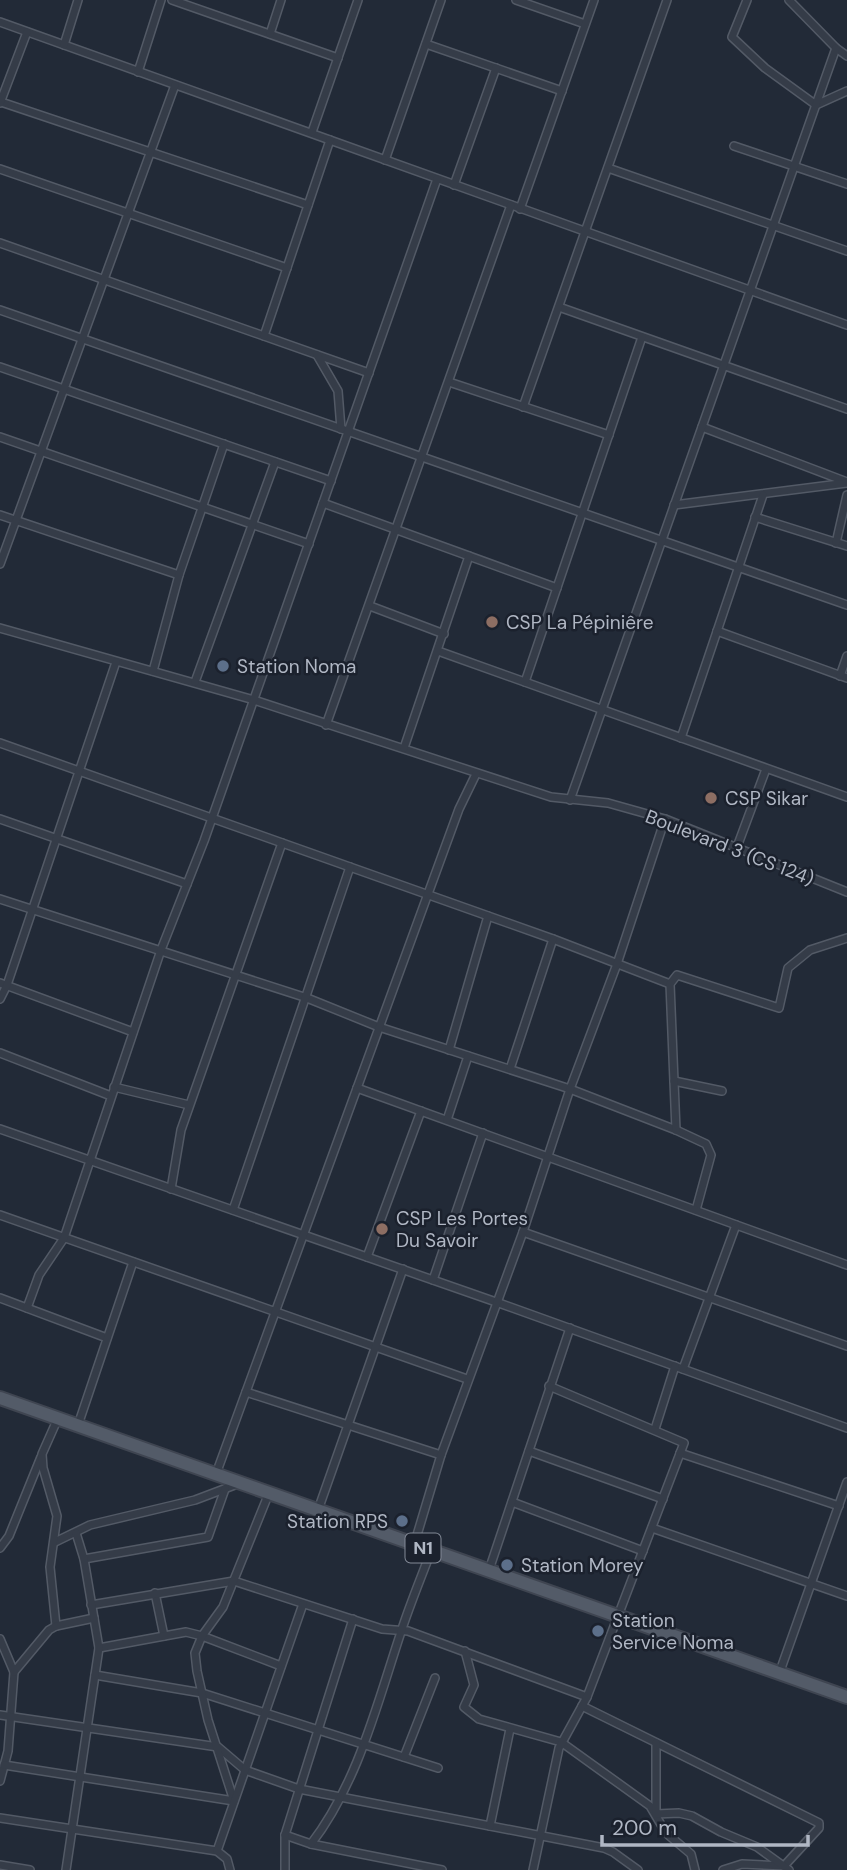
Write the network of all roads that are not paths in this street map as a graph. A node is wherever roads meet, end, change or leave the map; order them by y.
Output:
1 (78, 0) edge
2 (161, 0) edge
3 (172, 0) edge
4 (281, 0) edge
5 (358, 0) edge
6 (441, 0) edge
7 (516, 0) edge
8 (594, 0) edge
9 (667, 0) edge
10 (747, 0) edge
11 (789, 0) edge
12 (0, 22) edge
13 (586, 24) junction
14 (27, 32) junction
15 (270, 34) junction
16 (426, 44) junction
17 (64, 45) junction
18 (836, 48) junction
19 (847, 56) edge
20 (338, 58) junction
21 (496, 68) junction
22 (138, 72) junction
23 (175, 85) junction
24 (562, 91) junction
25 (847, 91) edge
26 (0, 103) edge
27 (816, 105) junction
28 (312, 132) junction
29 (330, 140) junction
30 (734, 146) dead end
31 (150, 152) junction
32 (385, 160) junction
33 (794, 166) junction
34 (608, 168) junction
35 (0, 169) edge
36 (438, 179) junction
37 (847, 184) edge
38 (454, 185) junction
39 (308, 205) junction
40 (511, 205) junction
41 (520, 209) junction
42 (128, 213) junction
43 (773, 226) junction
44 (585, 232) junction
45 (0, 243) edge
46 (847, 251) edge
47 (287, 268) junction
48 (104, 280) junction
49 (750, 291) junction
50 (559, 307) junction
51 (0, 310) edge
52 (847, 325) edge
53 (264, 336) junction
54 (642, 337) junction
55 (83, 339) junction
56 (316, 355) junction
57 (724, 365) junction
58 (0, 367) edge
59 (369, 373) junction
60 (449, 382) junction
61 (65, 389) junction
62 (523, 407) junction
63 (847, 409) edge
64 (702, 427) junction
65 (345, 430) junction
66 (609, 435) junction
67 (0, 437) edge
68 (223, 444) junction
69 (42, 452) junction
70 (422, 458) junction
71 (275, 462) junction
72 (331, 481) junction
73 (847, 483) edge
74 (763, 495) junction
75 (847, 495) edge
76 (323, 503) junction
77 (674, 505) junction
78 (202, 507) junction
79 (582, 514) junction
80 (0, 515) edge
81 (755, 517) junction
82 (17, 521) junction
83 (253, 524) junction
84 (397, 530) junction
85 (661, 541) junction
86 (836, 543) junction
87 (309, 544) junction
88 (847, 546) edge
89 (469, 556) junction
90 (0, 564) edge
91 (738, 568) junction
92 (179, 575) junction
93 (557, 588) junction
94 (847, 605) edge
95 (370, 606) junction
96 (0, 628) edge
97 (717, 631) junction
98 (444, 634) junction
99 (438, 651) junction
100 (847, 656) edge
101 (116, 662) junction
102 (153, 671) junction
103 (844, 677) edge
104 (195, 682) junction
105 (525, 682) junction
106 (254, 700) junction
107 (602, 709) junction
108 (326, 725) junction
109 (681, 738) junction
110 (0, 743) edge
111 (404, 748) junction
112 (765, 769) junction
113 (80, 772) junction
114 (476, 774) junction
115 (847, 797) edge
116 (570, 800) junction
117 (212, 818) junction
118 (0, 819) edge
119 (664, 819) junction
120 (57, 838) junction
121 (282, 843) junction
122 (737, 847) junction
123 (350, 867) junction
124 (187, 884) junction
125 (847, 892) edge
126 (427, 895) junction
127 (0, 899) edge
128 (33, 910) junction
129 (488, 916) junction
130 (847, 938) edge
131 (553, 939) junction
132 (161, 950) junction
133 (617, 964) junction
134 (235, 975) junction
135 (4, 984) edge
136 (670, 984) junction
137 (307, 998) junction
138 (0, 999) edge
139 (379, 1027) junction
140 (133, 1032) junction
141 (449, 1050) junction
142 (0, 1052) edge
143 (468, 1056) junction
144 (510, 1069) junction
145 (674, 1081) junction
146 (114, 1087) junction
147 (357, 1088) junction
148 (570, 1089) junction
149 (722, 1091) dead end
150 (111, 1096) junction
151 (189, 1105) junction
152 (421, 1111) junction
153 (447, 1120) junction
154 (0, 1129) edge
155 (676, 1130) junction
156 (484, 1133) junction
157 (549, 1157) junction
158 (90, 1161) junction
159 (171, 1189) junction
160 (233, 1210) junction
161 (696, 1210) junction
162 (0, 1215) edge
163 (736, 1225) junction
164 (523, 1232) junction
165 (303, 1235) junction
166 (64, 1238) junction
167 (367, 1257) junction
168 (133, 1262) junction
169 (847, 1265) edge
170 (403, 1269) junction
171 (433, 1280) junction
172 (709, 1297) junction
173 (0, 1298) edge
174 (496, 1302) junction
175 (27, 1308) junction
176 (275, 1312) junction
177 (570, 1328) junction
178 (107, 1338) junction
179 (847, 1346) edge
180 (375, 1348) junction
181 (679, 1367) junction
182 (467, 1379) junction
183 (549, 1386) junction
184 (246, 1392) junction
185 (0, 1398) edge
186 (58, 1419) junction
187 (78, 1425) junction
188 (348, 1425) junction
189 (847, 1427) edge
190 (654, 1429) junction
191 (529, 1451) junction
192 (680, 1453) junction
193 (42, 1454) junction
194 (441, 1455) junction
195 (216, 1474) junction
196 (240, 1482) junction
197 (847, 1482) edge
198 (225, 1489) junction
199 (269, 1493) junction
200 (663, 1499) junction
201 (512, 1502) junction
202 (839, 1506) junction
203 (318, 1510) junction
204 (652, 1528) junction
205 (76, 1533) junction
206 (55, 1542) junction
207 (414, 1545) junction
208 (0, 1548) edge
209 (431, 1551) junction
210 (643, 1551) junction
211 (84, 1559) junction
212 (489, 1570) junction
213 (234, 1581) junction
214 (811, 1584) junction
215 (155, 1593) junction
216 (847, 1596) edge
217 (303, 1604) junction
218 (91, 1605) junction
219 (618, 1617) junction
220 (94, 1618) junction
221 (353, 1619) junction
222 (56, 1626) junction
223 (401, 1630) junction
224 (163, 1636) junction
225 (202, 1636) junction
226 (0, 1639) edge
227 (99, 1648) junction
228 (465, 1651) junction
229 (281, 1666) junction
230 (14, 1672) junction
231 (779, 1674) junction
232 (95, 1675) junction
233 (435, 1678) dead end
234 (202, 1693) junction
235 (587, 1697) junction
236 (847, 1698) edge
237 (582, 1706) junction
238 (265, 1713) junction
239 (0, 1715) edge
240 (10, 1716) junction
241 (87, 1727) junction
242 (510, 1729) junction
243 (318, 1730) junction
244 (561, 1742) junction
245 (656, 1743) junction
246 (363, 1744) junction
247 (218, 1746) junction
248 (404, 1757) junction
249 (4, 1765) junction
250 (438, 1768) dead end
251 (245, 1770) junction
252 (81, 1777) junction
253 (0, 1781) edge
254 (299, 1789) junction
255 (341, 1797) junction
256 (234, 1801) junction
257 (656, 1814) junction
258 (0, 1818) edge
259 (490, 1826) junction
260 (72, 1830) junction
261 (285, 1835) junction
262 (540, 1837) junction
263 (311, 1844) junction
264 (217, 1851) junction
265 (0, 1865) edge
266 (786, 1868) edge
267 (30, 1870) edge
268 (66, 1870) edge
269 (230, 1870) edge
270 (285, 1870) edge
271 (442, 1870) edge
272 (533, 1870) edge
273 (638, 1870) edge
274 (695, 1870) edge
275 (723, 1870) edge

1 - 17 street
2 - 22 street
3 - 15 street
4 - 15 street
5 - 20 street
6 - 16 street
7 - 13 street
8 - 13 street
9 - 34 street
10 - 27 street
11 - 18 street
12 - 14 street
13 - 24 street
14 - 17 street
14 - 26 street
15 - 20 street
16 - 21 street
16 - 32 street
17 - 22 street
18 - 19 street
18 - 27 street
20 - 28 street
21 - 24 street
21 - 38 street
22 - 23 street
23 - 28 street
23 - 31 street
24 - 41 street
25 - 27 street
26 - 31 street
27 - 33 street
28 - 29 street
29 - 32 street
29 - 39 street
30 - 33 street
31 - 39 street
31 - 42 street
32 - 36 street
33 - 37 street
33 - 43 street
34 - 43 street
34 - 44 street
35 - 42 street
36 - 38 street
36 - 59 street
38 - 40 street
39 - 47 street
40 - 41 street
40 - 60 street
41 - 44 street
42 - 47 street
42 - 48 street
43 - 46 street
43 - 49 street
44 - 49 street
44 - 50 street
45 - 48 street
47 - 53 street
48 - 53 street
48 - 55 street
49 - 52 street
49 - 57 street
50 - 54 street
50 - 62 street
51 - 55 street
53 - 56 street
54 - 57 street
54 - 66 street
55 - 61 street
55 - 65 street
56 - 59 street
56 - 65 street
57 - 63 street
57 - 64 street
58 - 61 street
59 - 65 street
60 - 62 street
60 - 70 street
61 - 68 street
61 - 69 street
62 - 66 street
64 - 73 street
64 - 77 street
65 - 70 street
65 - 72 street
66 - 79 street
67 - 69 street
68 - 71 street
68 - 78 street
69 - 78 street
69 - 82 street
70 - 79 street
70 - 84 street
71 - 72 street
71 - 83 street
72 - 76 street
73 - 74 street
74 - 77 street
74 - 81 street
75 - 86 street
76 - 84 street
76 - 87 street
77 - 85 street
78 - 83 street
78 - 92 street
79 - 85 street
79 - 93 street
80 - 82 street
81 - 86 street
81 - 91 street
82 - 90 street
82 - 92 street
83 - 87 street
83 - 104 street
84 - 89 street
84 - 95 street
85 - 91 street
85 - 107 street
86 - 88 street
87 - 106 street
89 - 93 street
89 - 98 street
91 - 94 street
91 - 97 street
92 - 102 street
93 - 105 street
95 - 98 street
95 - 108 street
96 - 101 street, Boulevard 3 (CS 124)
97 - 103 street
97 - 109 street
98 - 99 street
99 - 105 street
99 - 111 street
100 - 103 street
101 - 102 street, Boulevard 3 (CS 124)
101 - 113 street
102 - 104 street, Boulevard 3 (CS 124)
104 - 106 street, Boulevard 3 (CS 124)
105 - 107 street
106 - 108 street, Boulevard 3 (CS 124)
106 - 117 street
107 - 109 street
107 - 116 street
108 - 111 street, Boulevard 3 (CS 124)
109 - 112 street
110 - 113 street
111 - 114 street, Boulevard 3 (CS 124)
112 - 115 street
112 - 122 street
113 - 117 street
113 - 120 street
114 - 116 street, Boulevard 3 (CS 124)
114 - 126 street
116 - 119 street, Boulevard 3 (CS 124)
117 - 121 street
117 - 124 street
118 - 120 street
119 - 122 street, Boulevard 3 (CS 124)
119 - 133 street
120 - 124 street
120 - 128 street
121 - 123 street
121 - 134 street
122 - 125 street, Boulevard 3 (CS 124)
123 - 126 street
123 - 137 street
124 - 132 street
126 - 129 street
126 - 139 street
127 - 128 street
128 - 132 street
128 - 135 street
129 - 131 street
129 - 141 street
130 - 136 street
131 - 133 street
131 - 144 street
132 - 134 street
132 - 140 street
133 - 136 street
133 - 148 street
134 - 137 street
134 - 151 street
135 - 138 street
135 - 140 street
136 - 145 street
137 - 139 street
137 - 160 street
139 - 141 street
139 - 147 street
140 - 146 street
141 - 143 street
142 - 150 street
143 - 144 street
143 - 153 street
144 - 148 street
145 - 149 street
145 - 155 street
146 - 150 street
146 - 151 street
147 - 152 street
147 - 165 street
148 - 155 street
148 - 157 street
150 - 158 street
151 - 159 street
152 - 153 street
152 - 167 street
153 - 156 street
154 - 158 street
155 - 161 street
156 - 157 street
156 - 171 street
157 - 161 street
157 - 164 street
158 - 159 street
158 - 166 street
159 - 160 street
160 - 165 street
161 - 163 street
162 - 166 street
163 - 169 street
163 - 172 street
164 - 172 street
164 - 174 street
165 - 167 street
165 - 176 street
166 - 168 street
166 - 175 street
167 - 170 street
168 - 176 street
168 - 178 street
170 - 171 street
170 - 180 street
171 - 174 street
172 - 179 street
172 - 181 street
173 - 175 street
174 - 177 street
174 - 182 street
175 - 178 street
176 - 180 street
176 - 184 street
177 - 181 street
177 - 183 street
178 - 187 street
180 - 182 street
180 - 188 street
181 - 189 street
181 - 190 street
182 - 194 street
183 - 190 street
183 - 191 street
184 - 188 street
184 - 195 street
185 - 186 main road, N1
186 - 187 main road, N1
186 - 193 street
187 - 195 main road, N1
188 - 194 street
188 - 203 street
190 - 192 street
191 - 200 street
191 - 201 street
192 - 200 street
192 - 202 street
193 - 206 street
193 - 208 street
194 - 207 street
195 - 196 main road, N1
196 - 198 street
196 - 199 main road, N1
197 - 202 street
198 - 205 street
198 - 211 street
199 - 203 main road, N1
199 - 213 street
200 - 204 street
201 - 210 street
201 - 212 street
202 - 214 street
203 - 207 main road, N1
204 - 210 street
204 - 214 street
205 - 206 street
205 - 211 street
206 - 222 street
207 - 209 main road, N1
209 - 212 main road, N1
209 - 223 street
210 - 219 street
211 - 218 street
212 - 219 main road, N1
213 - 215 street
213 - 217 street
213 - 225 street
214 - 216 street
214 - 231 street
215 - 218 street
215 - 224 street
217 - 221 street
217 - 229 street
218 - 220 street
219 - 231 main road, N1
219 - 235 street
220 - 222 street
220 - 227 street
221 - 223 street
221 - 243 street
222 - 230 street
223 - 228 street
223 - 246 street
224 - 225 street
224 - 227 street
225 - 229 street
225 - 234 street
226 - 230 street
227 - 232 street
228 - 235 street
228 - 242 street
229 - 238 street
230 - 240 street
231 - 236 main road, N1
232 - 234 street
232 - 241 street
233 - 248 street
234 - 238 street
234 - 247 street
235 - 237 street
237 - 244 street
237 - 245 street
238 - 243 street
238 - 251 street
239 - 240 street
240 - 241 street
240 - 249 street
241 - 247 street
241 - 252 street
242 - 244 street
242 - 259 street
243 - 246 street
243 - 254 street
244 - 257 street
244 - 262 street
245 - 257 street
245 - 266 street
246 - 248 street
246 - 255 street
247 - 251 street
247 - 256 street
248 - 250 street
249 - 252 street
249 - 253 street
251 - 254 street
251 - 256 street
252 - 256 street
252 - 260 street
254 - 255 street
254 - 261 street
255 - 259 street
255 - 263 street
256 - 264 street
257 - 266 street
257 - 274 street
258 - 260 street
259 - 262 street
260 - 264 street
260 - 268 street
261 - 263 street
261 - 270 street
262 - 272 street
262 - 273 street
263 - 271 street
264 - 269 street
265 - 267 street
266 - 275 street

